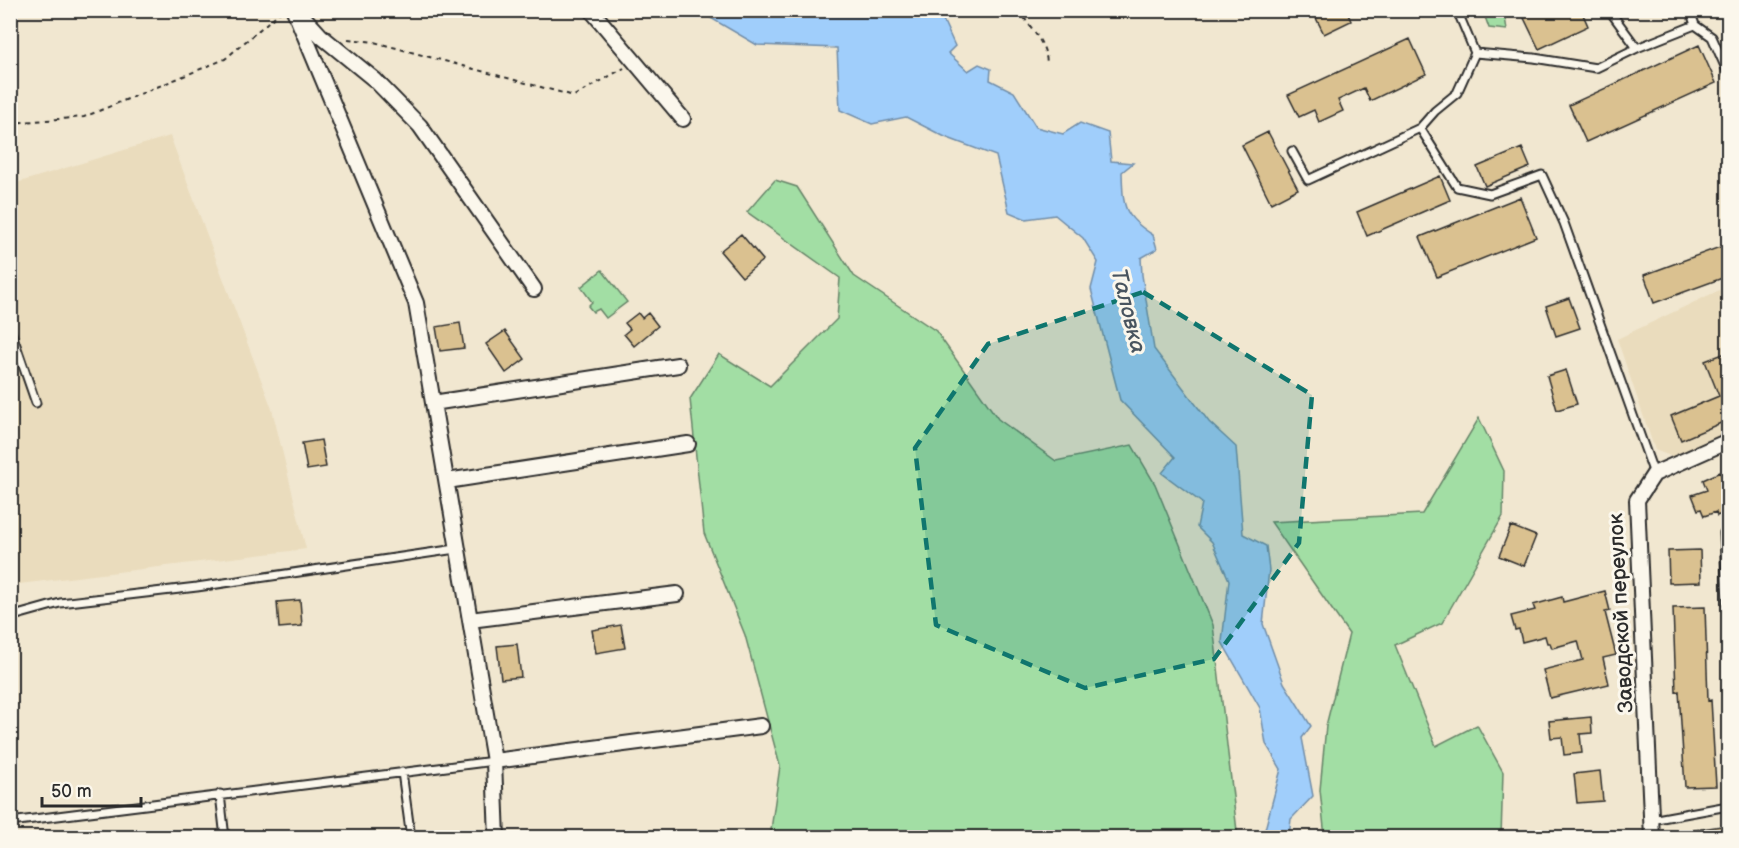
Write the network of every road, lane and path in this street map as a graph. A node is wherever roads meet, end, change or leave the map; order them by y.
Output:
1 (283, 10) edge
2 (296, 10) edge
3 (591, 10) edge
4 (1019, 10) edge
5 (1457, 10) edge
6 (1609, 10) edge
7 (1690, 10) edge
8 (1695, 25) junction
9 (321, 36) junction
10 (1637, 48) junction
11 (1475, 53) junction
12 (635, 62) junction
13 (1047, 65) dead end
14 (1728, 73) edge
15 (683, 120) dead end
16 (10, 123) edge
17 (1420, 128) junction
18 (1292, 151) dead end
19 (534, 289) dead end
20 (10, 328) edge
21 (678, 365) dead end
22 (36, 403) dead end
23 (433, 403) junction
24 (1728, 441) edge
25 (688, 444) dead end
26 (1654, 474) junction
27 (447, 481) junction
28 (1728, 531) edge
29 (456, 549) junction
30 (676, 594) dead end
31 (10, 617) edge
32 (470, 620) junction
33 (1728, 626) edge
34 (761, 726) dead end
35 (494, 761) junction
36 (402, 772) junction
37 (220, 794) junction
38 (1728, 806) edge
39 (1651, 820) junction
40 (10, 822) edge
41 (225, 837) edge
42 (411, 837) edge
43 (498, 837) edge
44 (1652, 837) edge

1 - 16 path
2 - 9 street
2 - 23 street
3 - 12 street
4 - 13 path
5 - 11 lane
6 - 10 lane
7 - 8 lane
8 - 10 lane
8 - 14 lane
9 - 12 path
9 - 19 street
10 - 11 lane
11 - 17 lane
12 - 15 street
17 - 18 lane
17 - 26 lane
20 - 22 lane
21 - 23 street
23 - 27 street
24 - 26 street
25 - 27 street
26 - 39 street, Заводской переулок
27 - 29 street
28 - 33 lane
29 - 31 lane
29 - 32 street
30 - 32 street
32 - 35 street
34 - 35 street
35 - 36 lane
35 - 43 street
36 - 37 lane
36 - 42 lane
37 - 40 lane
37 - 41 lane
38 - 39 lane
39 - 44 street, Заводской переулок

